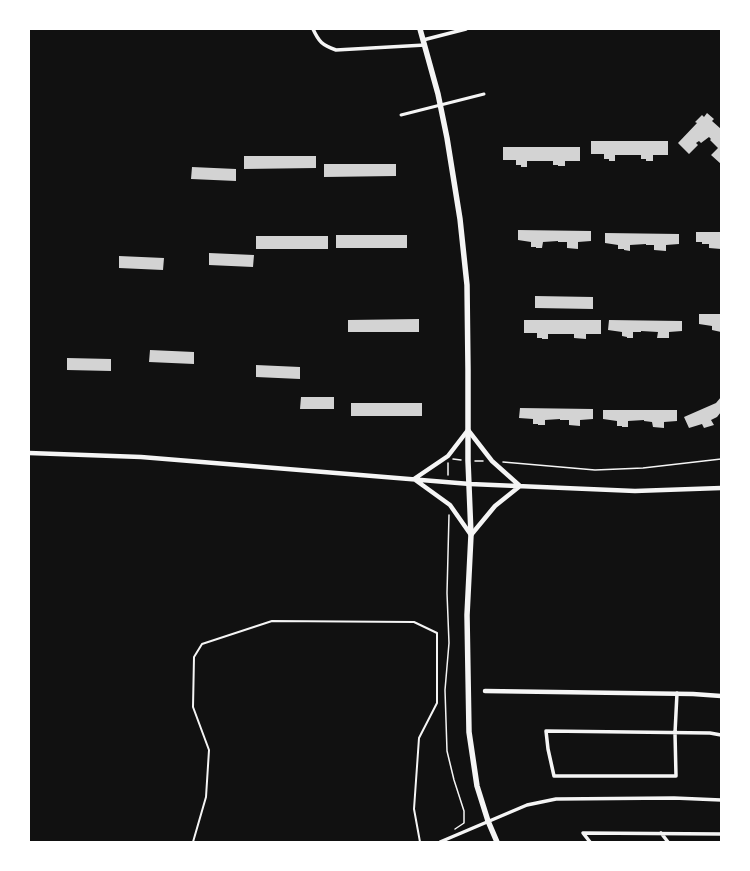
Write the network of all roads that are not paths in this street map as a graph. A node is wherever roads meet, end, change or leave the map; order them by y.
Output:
1 (313, 29) edge
2 (420, 29) edge
3 (466, 29) edge
4 (424, 43) junction
5 (484, 94) dead end
6 (401, 115) dead end
7 (468, 430) junction
8 (29, 453) edge
9 (414, 479) junction
10 (470, 484) junction
11 (520, 486) junction
12 (721, 488) edge
13 (471, 534) junction
14 (485, 691) dead end
15 (677, 693) junction
16 (721, 696) edge
17 (675, 733) junction
18 (721, 735) edge
19 (721, 800) edge
20 (488, 821) junction
21 (661, 833) junction
22 (721, 834) edge
23 (193, 842) edge
24 (420, 842) edge
25 (440, 842) edge
26 (497, 842) edge
27 (590, 842) edge
28 (668, 842) edge

1 - 4 street
2 - 4 main road
3 - 4 street
4 - 7 main road
5 - 6 street
7 - 9 street
7 - 10 main road
7 - 11 street
8 - 9 street
9 - 10 street
9 - 13 street
10 - 11 street
10 - 13 main road
11 - 12 street
11 - 13 street
13 - 20 main road
14 - 15 street
15 - 16 street
15 - 17 street
17 - 17 street
17 - 18 street
19 - 20 street
20 - 25 street
20 - 26 main road
21 - 22 street
21 - 27 street
21 - 28 street
23 - 24 lane

